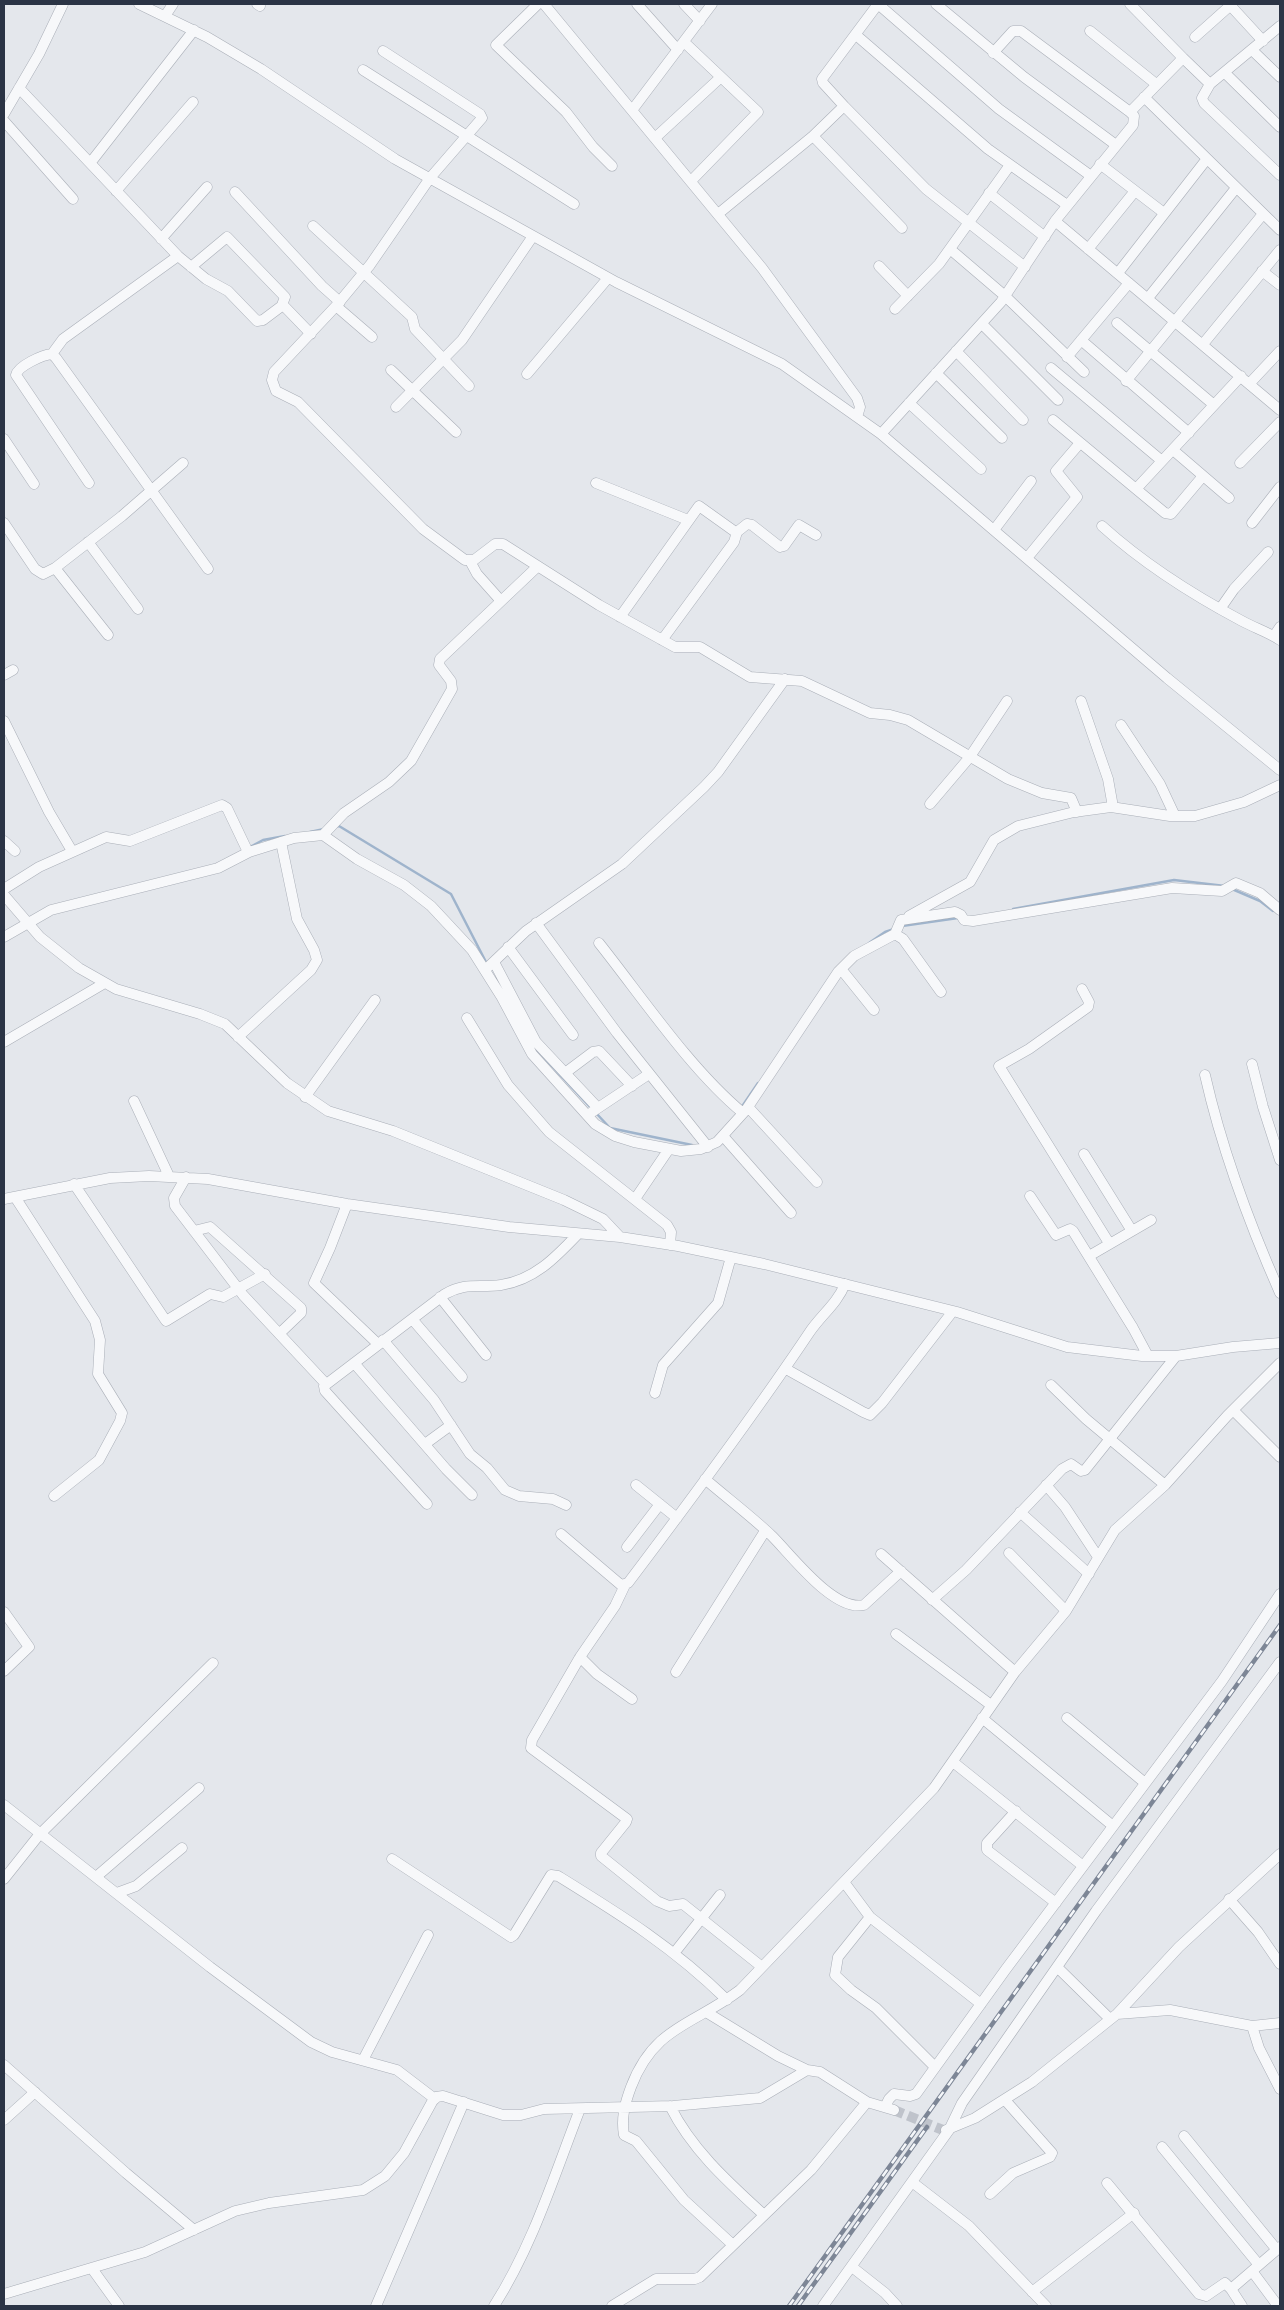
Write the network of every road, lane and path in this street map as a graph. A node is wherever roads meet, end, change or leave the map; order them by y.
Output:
1 (63, 4) edge
2 (139, 4) edge
3 (173, 4) edge
4 (538, 4) edge
5 (544, 4) edge
6 (637, 4) edge
7 (684, 4) edge
8 (712, 4) edge
9 (936, 4) edge
10 (1130, 4) edge
11 (1230, 4) edge
12 (165, 16) junction
13 (700, 21) junction
14 (1280, 26) edge
15 (194, 30) junction
16 (1090, 31) dead end
17 (856, 35) junction
18 (1195, 37) dead end
19 (1263, 41) junction
20 (681, 46) junction
21 (1252, 50) junction
22 (383, 51) dead end
23 (993, 53) junction
24 (1183, 58) junction
25 (363, 70) dead end
26 (1225, 72) junction
27 (721, 77) junction
28 (1280, 77) edge
29 (1156, 84) junction
30 (1210, 84) junction
31 (19, 88) junction
32 (1144, 97) junction
33 (193, 102) dead end
34 (844, 106) junction
35 (633, 109) junction
36 (1130, 112) junction
37 (4, 114) edge
38 (4, 121) edge
39 (1280, 127) edge
40 (467, 136) junction
41 (813, 136) junction
42 (655, 138) junction
43 (1116, 145) junction
44 (1206, 160) junction
45 (91, 162) junction
46 (1100, 164) junction
47 (1010, 165) junction
48 (612, 166) dead end
49 (1091, 176) junction
50 (1280, 176) edge
51 (430, 178) junction
52 (691, 181) junction
53 (207, 187) dead end
54 (1236, 188) junction
55 (116, 191) junction
56 (1135, 191) junction
57 (235, 192) dead end
58 (989, 193) junction
59 (73, 198) dead end
60 (574, 204) dead end
61 (1067, 205) junction
62 (1164, 213) junction
63 (718, 214) junction
64 (1262, 214) junction
65 (1055, 221) junction
66 (966, 223) junction
67 (313, 226) dead end
68 (902, 228) dead end
69 (1280, 230) edge
70 (533, 236) junction
71 (1045, 236) junction
72 (161, 239) junction
73 (1088, 248) junction
74 (950, 249) junction
75 (1280, 250) edge
76 (178, 256) junction
77 (879, 266) dead end
78 (191, 267) junction
79 (1026, 267) junction
80 (1262, 271) junction
81 (363, 273) junction
82 (1118, 273) junction
83 (608, 278) junction
84 (1129, 283) junction
85 (1280, 285) edge
86 (908, 296) junction
87 (1005, 296) junction
88 (1148, 298) junction
89 (338, 304) junction
90 (282, 305) junction
91 (895, 309) dead end
92 (1175, 320) junction
93 (1117, 323) dead end
94 (982, 324) junction
95 (311, 334) junction
96 (372, 337) dead end
97 (1081, 340) junction
98 (1203, 344) junction
99 (1280, 350) edge
100 (956, 351) junction
101 (1150, 351) junction
102 (52, 354) junction
103 (1067, 357) junction
104 (444, 360) junction
105 (1051, 368) dead end
106 (392, 370) dead end
107 (1084, 372) dead end
108 (936, 373) junction
109 (527, 374) dead end
110 (1241, 376) junction
111 (1126, 381) junction
112 (1250, 383) junction
113 (469, 386) dead end
114 (413, 391) junction
115 (1058, 400) dead end
116 (909, 403) junction
117 (1214, 405) junction
118 (396, 407) dead end
119 (1280, 410) edge
120 (857, 417) junction
121 (1023, 420) dead end
122 (1053, 420) dead end
123 (1280, 422) edge
124 (456, 432) dead end
125 (1189, 433) junction
126 (881, 434) junction
127 (1002, 438) dead end
128 (4, 439) edge
129 (1080, 443) junction
130 (1173, 450) junction
131 (1162, 461) junction
132 (183, 463) dead end
133 (1240, 463) dead end
134 (982, 469) dead end
135 (1203, 476) junction
136 (1031, 481) dead end
137 (89, 483) dead end
138 (596, 483) dead end
139 (34, 484) dead end
140 (1280, 487) edge
141 (1136, 489) junction
142 (151, 491) junction
143 (1228, 498) dead end
144 (688, 520) junction
145 (1252, 522) dead end
146 (4, 523) edge
147 (1102, 526) dead end
148 (994, 530) junction
149 (737, 532) junction
150 (816, 535) dead end
151 (88, 542) junction
152 (1268, 552) dead end
153 (1027, 558) junction
154 (470, 561) junction
155 (537, 567) junction
156 (55, 568) junction
157 (208, 569) dead end
158 (502, 601) junction
159 (138, 609) dead end
160 (1220, 609) junction
161 (620, 617) junction
162 (1280, 626) edge
163 (108, 635) dead end
164 (1277, 638) edge
165 (662, 640) junction
166 (785, 679) junction
167 (1007, 701) dead end
168 (1081, 701) dead end
169 (4, 721) edge
170 (1121, 725) dead end
171 (969, 758) junction
172 (1280, 770) edge
173 (1280, 785) edge
174 (930, 804) dead end
175 (1113, 807) junction
176 (1077, 812) junction
177 (1175, 816) junction
178 (326, 831) junction
179 (4, 841) edge
180 (282, 842) junction
181 (246, 849) junction
182 (16, 851) dead end
183 (72, 851) junction
184 (4, 889) edge
185 (4, 895) edge
186 (1280, 910) edge
187 (26, 921) junction
188 (536, 923) junction
189 (899, 928) junction
190 (4, 937) edge
191 (599, 943) dead end
192 (508, 947) junction
193 (489, 966) junction
194 (841, 969) junction
195 (102, 984) junction
196 (1082, 989) dead end
197 (941, 992) dead end
198 (375, 1000) dead end
199 (874, 1010) dead end
200 (467, 1018) dead end
201 (573, 1034) dead end
202 (238, 1037) junction
203 (4, 1042) edge
204 (1252, 1064) dead end
205 (565, 1074) junction
206 (649, 1074) junction
207 (1206, 1076) dead end
208 (632, 1086) junction
209 (305, 1097) junction
210 (134, 1101) dead end
211 (742, 1110) junction
212 (593, 1112) junction
213 (723, 1136) junction
214 (706, 1145) junction
215 (669, 1150) junction
216 (1084, 1154) dead end
217 (1280, 1160) edge
218 (169, 1176) junction
219 (186, 1177) junction
220 (817, 1182) dead end
221 (74, 1184) junction
222 (1030, 1196) dead end
223 (15, 1197) junction
224 (4, 1199) edge
225 (635, 1199) junction
226 (347, 1204) junction
227 (791, 1213) dead end
228 (1151, 1220) dead end
229 (194, 1231) junction
230 (1132, 1231) junction
231 (577, 1235) junction
232 (620, 1237) junction
233 (1109, 1243) junction
234 (670, 1245) junction
235 (1089, 1256) junction
236 (731, 1257) junction
237 (265, 1274) junction
238 (846, 1284) junction
239 (239, 1290) junction
240 (1280, 1293) edge
241 (440, 1297) junction
242 (953, 1311) junction
243 (412, 1319) junction
244 (280, 1334) junction
245 (380, 1342) junction
246 (1280, 1343) edge
247 (486, 1355) dead end
248 (1148, 1356) junction
249 (1176, 1356) junction
250 (354, 1363) junction
251 (1280, 1363) edge
252 (786, 1369) junction
253 (462, 1377) dead end
254 (326, 1384) junction
255 (1052, 1385) dead end
256 (655, 1393) dead end
257 (1233, 1410) junction
258 (451, 1425) junction
259 (1109, 1438) junction
260 (425, 1444) junction
261 (1280, 1457) edge
262 (705, 1479) junction
263 (1046, 1485) junction
264 (1164, 1485) junction
265 (636, 1486) dead end
266 (472, 1495) dead end
267 (54, 1496) dead end
268 (427, 1504) dead end
269 (660, 1504) junction
270 (566, 1505) dead end
271 (1020, 1512) junction
272 (678, 1518) junction
273 (765, 1531) junction
274 (561, 1534) dead end
275 (627, 1546) dead end
276 (1009, 1553) dead end
277 (881, 1554) dead end
278 (1098, 1556) junction
279 (901, 1571) junction
280 (1088, 1574) junction
281 (625, 1585) junction
282 (1280, 1594) edge
283 (932, 1600) junction
284 (1066, 1611) junction
285 (4, 1612) edge
286 (896, 1634) dead end
287 (580, 1657) junction
288 (1280, 1662) edge
289 (213, 1663) dead end
290 (4, 1671) edge
291 (676, 1672) dead end
292 (1015, 1672) junction
293 (632, 1699) dead end
294 (991, 1705) junction
295 (982, 1718) junction
296 (1067, 1718) dead end
297 (953, 1762) junction
298 (1145, 1784) junction
299 (199, 1788) dead end
300 (4, 1805) edge
301 (1016, 1811) junction
302 (1113, 1826) junction
303 (39, 1835) junction
304 (182, 1848) dead end
305 (1280, 1854) edge
306 (392, 1859) dead end
307 (1083, 1866) junction
308 (96, 1877) junction
309 (4, 1879) edge
310 (844, 1882) junction
311 (116, 1893) junction
312 (720, 1895) dead end
313 (1229, 1899) junction
314 (1056, 1903) junction
315 (870, 1917) junction
316 (701, 1920) junction
317 (428, 1935) dead end
318 (675, 1952) junction
319 (1280, 1964) edge
320 (762, 1967) junction
321 (1057, 1967) junction
322 (726, 2000) junction
323 (981, 2004) junction
324 (706, 2012) junction
325 (1114, 2016) junction
326 (1280, 2023) edge
327 (1252, 2026) junction
328 (363, 2060) junction
329 (4, 2065) edge
330 (935, 2067) junction
331 (807, 2070) junction
332 (1280, 2089) edge
333 (35, 2092) junction
334 (435, 2099) junction
335 (1004, 2100) junction
336 (464, 2102) junction
337 (867, 2102) junction
338 (670, 2106) junction
339 (624, 2108) junction
340 (580, 2109) junction
341 (4, 2120) edge
342 (946, 2130) junction
343 (1184, 2136) dead end
344 (1162, 2147) dead end
345 (912, 2182) junction
346 (1107, 2183) dead end
347 (990, 2194) dead end
348 (1134, 2213) junction
349 (764, 2215) junction
350 (194, 2230) junction
351 (733, 2245) junction
352 (1279, 2248) edge
353 (852, 2267) junction
354 (1255, 2268) junction
355 (93, 2270) junction
356 (1231, 2289) junction
357 (1032, 2292) junction
358 (4, 2294) edge
359 (119, 2306) edge
360 (376, 2306) edge
361 (494, 2306) edge
362 (612, 2306) edge
363 (823, 2306) edge
364 (897, 2306) edge
365 (1046, 2306) edge
366 (1242, 2306) edge
367 (1278, 2306) edge

1 - 31 street
2 - 12 street
3 - 12 street
4 - 48 street
5 - 35 street
6 - 20 street
7 - 13 street
8 - 13 street
9 - 23 street
10 - 24 street
11 - 18 street
11 - 19 street
12 - 15 street
13 - 20 street
14 - 19 street
15 - 45 street
15 - 51 street
16 - 29 street
17 - 34 street
17 - 47 street
17 - 49 street
19 - 21 street
20 - 27 street
20 - 35 street
21 - 26 street
21 - 28 street
22 - 40 street
23 - 36 street
23 - 43 street
24 - 29 street
24 - 30 street
25 - 40 street
26 - 30 street
26 - 39 street
27 - 42 street
27 - 52 street
29 - 32 street
30 - 50 street
31 - 37 street
31 - 45 street
32 - 36 street
32 - 44 street
33 - 55 street
34 - 41 street
34 - 66 street
35 - 42 street
36 - 43 street
38 - 59 street
40 - 51 street
40 - 60 street
41 - 63 street
41 - 68 street
42 - 52 street
43 - 46 street
44 - 54 street
44 - 62 street
45 - 55 street
46 - 49 street
46 - 56 street
47 - 58 street
47 - 61 street
49 - 61 street
51 - 70 street
51 - 81 street
52 - 63 street
53 - 72 street
54 - 64 street
54 - 88 street
55 - 72 street
56 - 62 street
56 - 73 street
57 - 89 street
58 - 66 street
58 - 71 street
61 - 65 street
62 - 82 street
63 - 120 street
64 - 69 street
64 - 92 street
65 - 71 street
65 - 73 street
66 - 74 street
66 - 79 street
67 - 81 street
70 - 83 street
70 - 104 street
71 - 79 street
72 - 76 street
73 - 82 street
74 - 86 street
74 - 87 street
75 - 80 street
76 - 78 street
76 - 102 street
77 - 86 street
78 - 90 street
78 - 90 street
79 - 87 street
80 - 85 street
80 - 98 street
81 - 89 street
81 - 104 street
82 - 84 street
83 - 109 street
83 - 120 street
84 - 88 street
84 - 97 street
86 - 91 street
87 - 94 street
87 - 103 street
88 - 92 street
89 - 95 street
89 - 96 street
90 - 95 street
92 - 98 street
92 - 101 street
93 - 101 street
94 - 100 street
94 - 115 street
95 - 154 street
97 - 103 street
97 - 111 street
98 - 110 street
99 - 112 street
100 - 108 street
100 - 121 street
101 - 111 street
101 - 117 street
102 - 137 street
102 - 142 street
103 - 107 street
104 - 113 street
104 - 114 street
105 - 131 street
106 - 114 street
108 - 116 street
108 - 127 street
110 - 112 street
110 - 117 street
111 - 125 street
112 - 119 street
114 - 118 street
114 - 124 street
116 - 126 street
116 - 134 street
117 - 125 street
120 - 126 street
122 - 129 street
123 - 133 street
125 - 130 street
126 - 148 street
128 - 139 street
129 - 141 street
129 - 153 street
130 - 131 street
130 - 135 street
131 - 141 street
132 - 142 street
135 - 141 street
135 - 143 street
136 - 148 street
138 - 144 street
140 - 145 street
142 - 151 street
142 - 157 street
144 - 149 street
144 - 161 street
146 - 156 street
147 - 160 street
148 - 153 street
149 - 150 street
149 - 165 street
151 - 156 street
151 - 159 street
152 - 160 street
153 - 172 street
154 - 155 street
154 - 158 street
155 - 158 street
155 - 161 street
156 - 163 street
158 - 178 street
160 - 164 street
161 - 165 street
162 - 164 street
165 - 166 street
166 - 171 street
166 - 188 street
167 - 171 street
168 - 175 street
169 - 183 street
170 - 177 street
171 - 174 street
171 - 176 street
173 - 177 street
175 - 176 street
175 - 177 street
176 - 189 street
178 - 180 street
178 - 193 street
179 - 182 street
180 - 181 street
180 - 202 street
181 - 183 street
181 - 187 street
183 - 184 street
185 - 187 street
186 - 189 street
187 - 190 street
187 - 195 street
188 - 192 street
188 - 206 street
189 - 194 street
189 - 197 street
191 - 211 street
192 - 193 street
192 - 201 street
193 - 205 street
193 - 212 street
194 - 199 street
194 - 211 street
195 - 202 street
195 - 203 street
196 - 233 street
198 - 209 street
200 - 225 street
202 - 209 street
204 - 217 street
205 - 208 street
205 - 212 street
206 - 208 street
206 - 214 street
207 - 240 street
208 - 212 street
209 - 232 street
210 - 218 street
211 - 213 street
211 - 220 street
212 - 215 street
213 - 214 street
213 - 227 street
214 - 215 street
215 - 225 street
216 - 230 street
218 - 219 street
218 - 221 street
219 - 226 street
219 - 229 street
221 - 223 street
221 - 239 street
222 - 235 street
223 - 224 street
223 - 267 street
225 - 234 street
226 - 231 street
226 - 245 street
228 - 230 street
229 - 237 street
229 - 239 street
230 - 233 street
231 - 232 street
231 - 241 street
232 - 234 street
233 - 235 street
234 - 236 street
235 - 248 street
236 - 238 street
236 - 256 street
237 - 239 street
237 - 244 street
238 - 242 street
238 - 252 street
239 - 244 street
241 - 243 street
241 - 247 street
242 - 248 street
242 - 252 street
243 - 245 street
243 - 253 street
244 - 254 street
245 - 250 street
245 - 258 street
246 - 249 street
248 - 249 street
249 - 259 street
250 - 254 street
250 - 260 street
251 - 257 street
252 - 262 street
254 - 268 street
255 - 259 street
257 - 261 street
257 - 264 street
258 - 260 street
258 - 270 street
259 - 263 street
259 - 264 street
260 - 266 street
262 - 272 street
262 - 273 street
263 - 271 street
263 - 278 street
264 - 278 street
265 - 269 street
269 - 272 street
269 - 275 street
271 - 280 street
271 - 283 street
272 - 281 street
273 - 279 street
273 - 291 street
274 - 281 street
276 - 284 street
277 - 279 street
278 - 280 street
279 - 283 street
280 - 284 street
281 - 287 street
282 - 298 street
283 - 292 street
284 - 292 street
285 - 290 street
286 - 294 street
287 - 293 street
287 - 316 street
288 - 321 street
289 - 303 street
292 - 294 street
294 - 295 street
295 - 297 street
295 - 302 street
296 - 298 street
297 - 301 street
297 - 310 street
298 - 302 street
299 - 308 street
300 - 303 street
301 - 307 street
301 - 314 street
302 - 307 street
303 - 308 street
303 - 309 street
304 - 311 street
305 - 313 street
306 - 318 street
307 - 314 street
308 - 311 street
310 - 315 street
310 - 320 street
311 - 328 street
312 - 316 street
313 - 319 street
313 - 325 street
314 - 323 street
315 - 323 street
315 - 330 street
316 - 318 street
316 - 320 street
317 - 328 street
318 - 322 street
320 - 322 street
321 - 325 street
321 - 342 street
322 - 324 street
323 - 330 street
324 - 331 street
324 - 339 street
325 - 327 street
325 - 335 street
326 - 327 street
327 - 332 street
328 - 334 street
329 - 333 street
330 - 337 street
331 - 337 street
331 - 338 street
333 - 341 street
333 - 350 street
334 - 336 street
334 - 350 street
335 - 342 street
335 - 347 street
336 - 340 street
336 - 360 street
337 - 349 street
338 - 339 street
338 - 349 street
339 - 340 street
339 - 351 street
340 - 361 street
342 - 345 street
343 - 352 street
344 - 354 street
345 - 353 street
345 - 357 street
346 - 348 street
348 - 356 street
348 - 357 street
349 - 351 street
350 - 355 street
351 - 362 street
352 - 354 street
353 - 363 street
353 - 364 street
354 - 356 street
354 - 367 street
355 - 358 street
355 - 359 street
356 - 366 street
357 - 365 street

